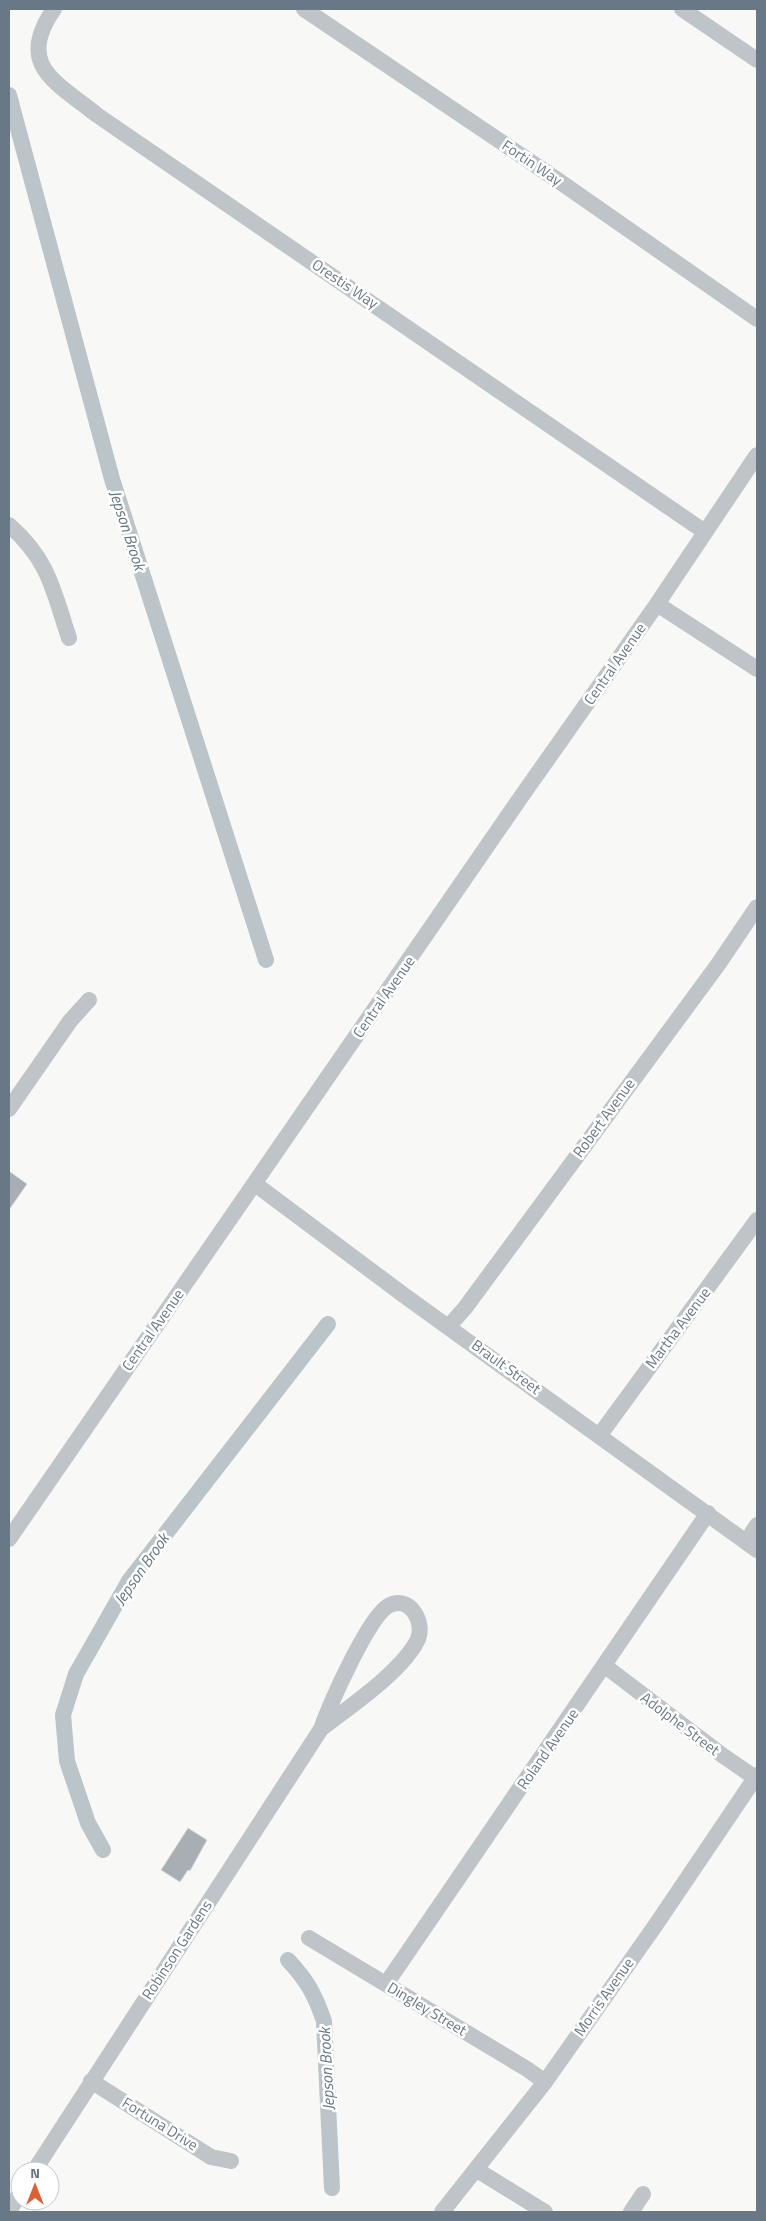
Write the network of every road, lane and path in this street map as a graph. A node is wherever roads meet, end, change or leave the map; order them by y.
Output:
1 (54, 9) edge
2 (304, 9) edge
3 (682, 9) edge
4 (757, 60) edge
5 (757, 319) edge
6 (757, 455) edge
7 (9, 525) edge
8 (705, 532) junction
9 (658, 604) junction
10 (69, 638) dead end
11 (757, 669) edge
12 (757, 907) edge
13 (89, 1000) dead end
14 (9, 1109) edge
15 (255, 1184) junction
16 (757, 1220) edge
17 (449, 1326) junction
18 (599, 1436) junction
19 (708, 1513) junction
20 (757, 1525) edge
21 (9, 1539) edge
22 (752, 1546) edge
23 (605, 1666) junction
24 (321, 1729) junction
25 (756, 1778) edge
26 (309, 1938) dead end
27 (386, 1984) junction
28 (91, 2081) junction
29 (545, 2082) junction
30 (40, 2161) edge
31 (231, 2161) dead end
32 (477, 2170) junction
33 (643, 2194) dead end
34 (442, 2212) edge
35 (545, 2212) edge
36 (632, 2212) edge

1 - 8 street, Orestis Way
2 - 5 street, Fortin Way
3 - 4 street
6 - 8 street, Central Avenue
7 - 10 street
8 - 9 street, Central Avenue
9 - 11 street
9 - 15 street, Central Avenue
12 - 17 street, Robert Avenue
13 - 14 street
15 - 17 street, Brault Street
15 - 21 street, Central Avenue
16 - 18 street, Martha Avenue
17 - 18 street, Brault Street
18 - 19 street, Brault Street
19 - 22 street, Brault Street
19 - 23 street, Roland Avenue
20 - 22 street
23 - 25 street, Adolphe Street
23 - 27 street, Roland Avenue
24 - 24 street, Robinson Gardens
24 - 28 street, Robinson Gardens
25 - 29 street, Morris Avenue
26 - 27 street, Dingley Street
27 - 29 street, Dingley Street
28 - 30 street, Robinson Gardens
28 - 31 street, Fortuna Drive
29 - 32 street, Morris Avenue
32 - 34 street, Morris Avenue
32 - 35 street
33 - 36 street

